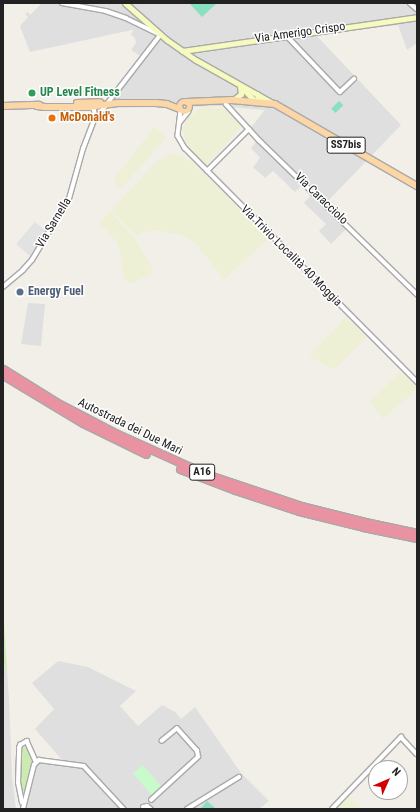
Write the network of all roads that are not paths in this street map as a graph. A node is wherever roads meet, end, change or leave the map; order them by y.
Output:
1 (62, 3) edge
2 (125, 3) edge
3 (410, 3) edge
4 (417, 9) edge
5 (417, 17) edge
6 (161, 35) junction
7 (286, 35) junction
8 (182, 50) junction
9 (354, 79) dead end
10 (239, 84) junction
11 (257, 94) junction
12 (232, 100) junction
13 (186, 102) junction
14 (256, 102) junction
15 (81, 103) junction
16 (205, 103) junction
17 (108, 104) junction
18 (167, 104) junction
19 (226, 104) dead end
20 (275, 104) junction
21 (3, 106) edge
22 (37, 106) junction
23 (97, 106) junction
24 (89, 107) junction
25 (181, 110) junction
26 (189, 111) junction
27 (100, 112) junction
28 (179, 122) junction
29 (93, 124) junction
30 (249, 129) junction
31 (206, 171) junction
32 (417, 186) edge
33 (3, 288) edge
34 (417, 294) edge
35 (3, 369) edge
36 (3, 375) edge
37 (417, 382) edge
38 (417, 533) edge
39 (417, 538) edge
40 (162, 742) dead end
41 (417, 754) edge
42 (36, 761) junction
43 (239, 777) dead end
44 (152, 800) dead end
45 (22, 807) edge
46 (142, 808) edge
47 (124, 809) edge
48 (151, 809) edge
49 (187, 809) edge
50 (332, 809) edge

1 - 6 street
2 - 6 main road
3 - 4 street
5 - 7 main road, Via Amerigo Crispo
6 - 8 main road
6 - 17 street, Via Sarnella
7 - 8 main road, Via Amerigo Crispo
7 - 9 street
8 - 10 main road
10 - 11 main road
10 - 12 main road
10 - 14 main road
11 - 14 main road
11 - 20 main road
12 - 14 main road, SS7bis
12 - 16 main road, SS7bis
13 - 16 main road, SS7bis
13 - 18 main road, SS7bis
13 - 25 main road
13 - 26 main road
14 - 20 main road, SS7bis
15 - 17 main road, SS7bis
15 - 22 main road, SS7bis
15 - 23 main road, SS7bis
16 - 26 main road, SS7bis
17 - 18 main road, SS7bis
17 - 23 main road, SS7bis
17 - 27 street, Via Sarnella
18 - 25 main road, SS7bis
19 - 30 street, Via Caracciolo
20 - 32 main road, SS7bis
21 - 22 main road, SS7bis
22 - 24 main road, SS7bis
23 - 24 main road, SS7bis
23 - 27 street
24 - 29 street
25 - 26 main road, SS7bis
25 - 28 street, Via Trivio Località 40 Moggia
26 - 28 street
27 - 29 street, Via Sarnella
28 - 31 street, Via Trivio Località 40 Moggia
29 - 33 street, Via Sarnella
30 - 31 street
30 - 34 street, Via Caracciolo
31 - 37 street, Via Trivio Località 40 Moggia
35 - 38 highway, Autostrada dei Due Mari / A16
36 - 39 highway, Autostrada dei Due Mari / A16
40 - 44 street
41 - 50 street
42 - 45 street
42 - 45 street
42 - 47 street
43 - 49 street
46 - 48 street

